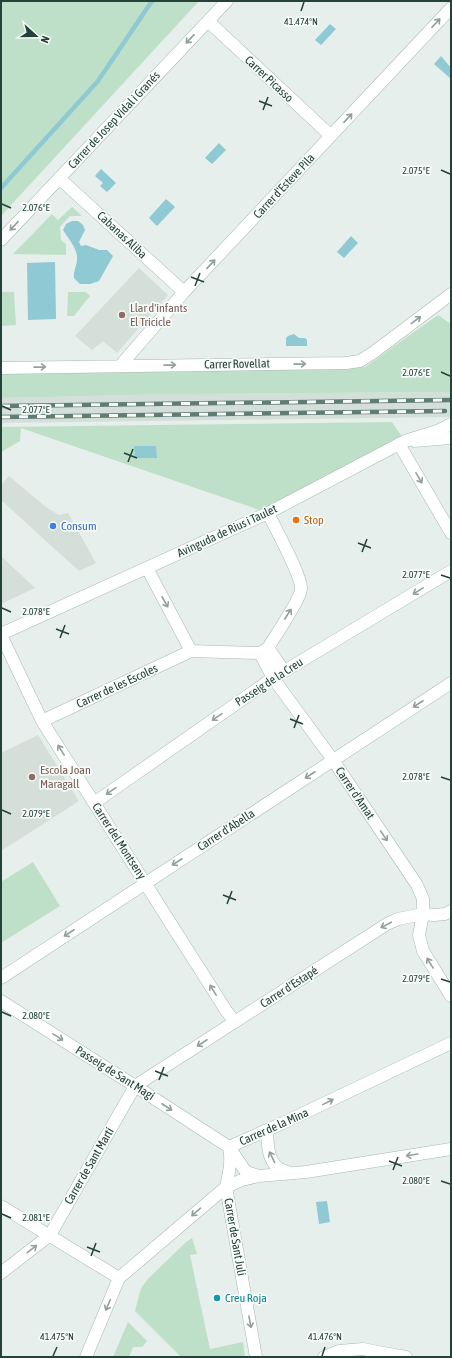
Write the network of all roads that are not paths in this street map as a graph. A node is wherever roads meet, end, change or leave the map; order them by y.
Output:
1 (227, 1) edge
2 (449, 8) edge
3 (208, 21) junction
4 (331, 136) junction
5 (59, 178) junction
6 (1, 240) edge
7 (184, 292) junction
8 (451, 294) edge
9 (120, 366) junction
10 (1, 368) edge
11 (451, 424) edge
12 (451, 438) edge
13 (402, 443) junction
14 (268, 513) junction
15 (451, 533) edge
16 (147, 568) junction
17 (451, 571) edge
18 (1, 635) edge
19 (264, 650) junction
20 (191, 651) junction
21 (284, 671) junction
22 (274, 678) junction
23 (451, 683) edge
24 (42, 721) junction
25 (333, 760) junction
26 (94, 803) junction
27 (146, 883) junction
28 (451, 911) edge
29 (423, 914) junction
30 (1, 978) edge
31 (451, 996) edge
32 (1, 1002) edge
33 (235, 1022) junction
34 (451, 1043) edge
35 (135, 1086) junction
36 (268, 1131) junction
37 (229, 1147) junction
38 (451, 1149) edge
39 (290, 1173) junction
40 (259, 1176) junction
41 (226, 1187) junction
42 (1, 1206) edge
43 (50, 1235) junction
44 (1, 1273) edge
45 (119, 1278) junction
46 (86, 1357) edge
47 (256, 1357) edge
48 (324, 1357) edge
49 (406, 1357) edge

1 - 3 street, Carrer de Josep Vidal i Granés
4 -> 2 street, Carrer d'Esteve Pila
3 - 4 street, Carrer Picasso
3 -> 5 street, Carrer de Josep Vidal i Granés
7 -> 4 street, Carrer d'Esteve Pila
5 -> 6 street, Carrer de Josep Vidal i Granés
5 - 7 street, Cabanas Aliba
7 - 9 street, Carrer d'Esteve Pila
9 -> 8 street, Carrer Rovellat
10 -> 9 street, Carrer Rovellat
11 - 13 street, Avinguda de Rius i Taulet
12 - 13 street
13 - 14 street, Avinguda de Rius i Taulet
13 -> 15 street
14 - 16 street, Avinguda de Rius i Taulet
19 -> 14 street
16 - 18 street, Avinguda de Rius i Taulet
16 -> 20 street
17 -> 21 street, Passeig de la Creu
18 - 24 street, Carrer del Montseny
19 - 20 street
19 - 21 street
19 - 22 street, Carrer d'Amat
20 - 24 street, Carrer de les Escoles
21 - 22 street, Passeig de la Creu
22 - 25 street, Carrer d'Amat
22 -> 26 street, Passeig de la Creu
23 -> 25 street, Carrer d'Abella
26 -> 24 street, Carrer del Montseny
25 -> 27 street, Carrer d'Abella
25 -> 29 street, Carrer d'Amat
26 - 27 street, Carrer del Montseny
27 -> 30 street, Carrer d'Abella
33 -> 27 street, Carrer del Montseny
28 - 29 street, Carrer d'Estapé
31 -> 29 street, Carrer d'Amat
29 -> 33 street, Carrer d'Estapé
32 -> 35 street, Passeig de Sant Magí
33 -> 35 street, Carrer d'Estapé
36 -> 34 street, Carrer de la Mina
35 -> 37 street, Passeig de Sant Magí
35 - 43 street, Carrer de Sant Martí
36 - 37 street, Carrer de la Mina
39 -> 36 street
37 - 40 street
37 - 41 street, Carrer de la Mina
38 -> 39 street
39 - 40 street
40 - 41 street
41 -> 45 street
41 -> 47 street, Carrer de Sant Juli
42 - 43 street
44 -> 43 street, Carrer de Sant Martí
43 - 45 street
45 -> 46 street
48 - 49 street

